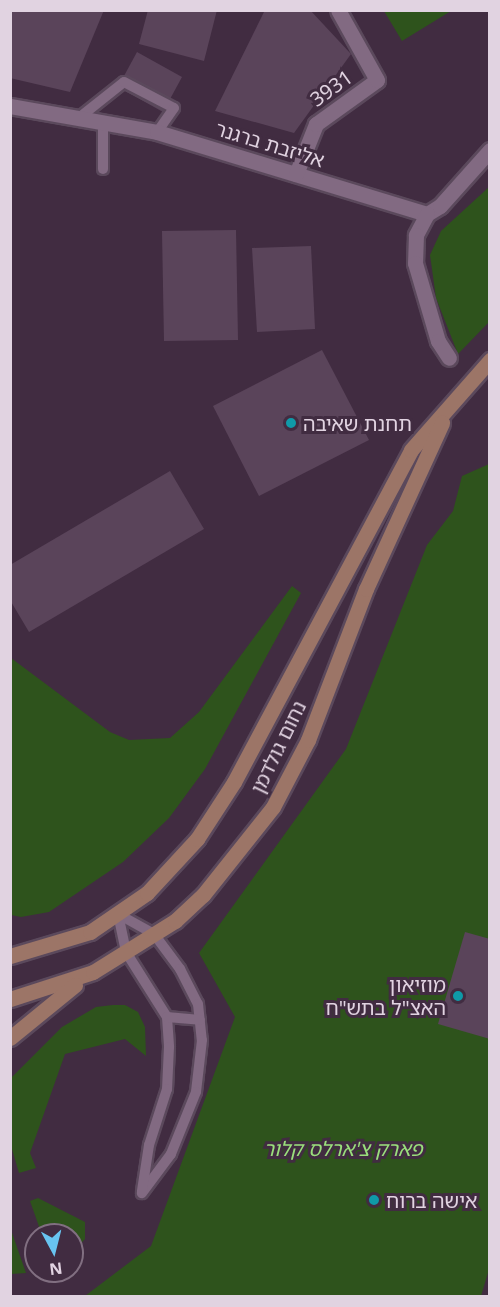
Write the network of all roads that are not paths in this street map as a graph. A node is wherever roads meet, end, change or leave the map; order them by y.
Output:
1 (338, 10) edge
2 (10, 106) edge
3 (80, 117) junction
4 (103, 122) junction
5 (157, 132) junction
6 (489, 150) edge
7 (103, 169) dead end
8 (296, 174) junction
9 (427, 214) junction
10 (449, 358) dead end
11 (489, 360) edge
12 (454, 399) junction
13 (118, 914) junction
14 (154, 934) junction
15 (10, 947) edge
16 (41, 949) junction
17 (126, 952) junction
18 (10, 956) edge
19 (93, 972) junction
20 (10, 999) edge
21 (167, 1017) junction
22 (200, 1020) junction
23 (10, 1038) edge

1 - 8 street, 3931
2 - 3 street, אליזבת ברגנר
3 - 4 street, אליזבת ברגנר
3 - 5 lane
4 - 5 street, אליזבת ברגנר
4 - 7 lane
5 - 8 street, אליזבת ברגנר
6 - 9 street
8 - 9 street, אליזבת ברגנר
9 - 10 street
11 - 12 main road, נחום גולדמן
12 - 13 main road, נחום גולדמן
12 - 14 main road, נחום גולדמן
13 - 14 lane
13 - 16 main road, נחום גולדמן
13 - 17 lane
14 - 17 main road, נחום גולדמן
14 - 22 lane
15 - 16 main road
16 - 18 main road, נחום גולדמן
17 - 19 main road, נחום גולדמן
17 - 21 lane
19 - 20 main road, נחום גולדמן
19 - 23 main road
21 - 22 lane
21 - 22 lane

